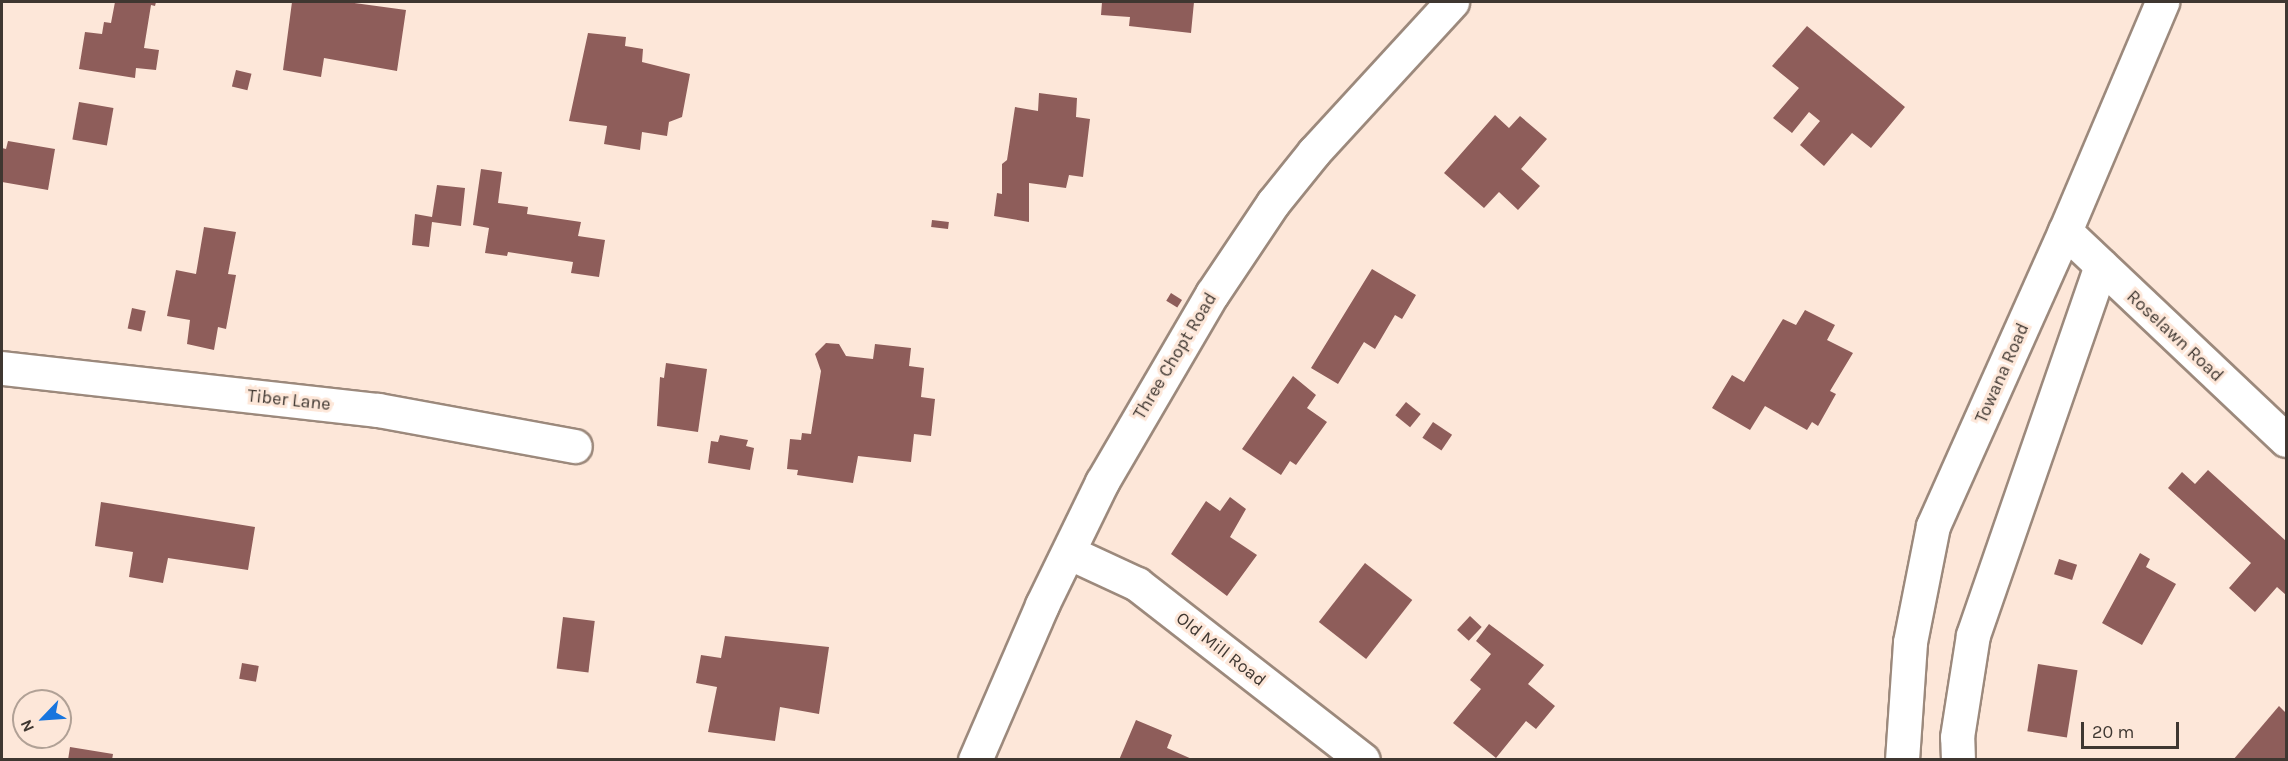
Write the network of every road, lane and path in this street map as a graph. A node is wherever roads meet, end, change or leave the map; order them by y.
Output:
1 (1452, 2) edge
2 (2162, 2) edge
3 (2065, 231) junction
4 (2101, 266) junction
5 (2, 368) edge
6 (2286, 440) edge
7 (575, 446) dead end
8 (1070, 553) junction
9 (975, 759) edge
10 (1363, 759) edge
11 (1902, 759) edge
12 (1958, 759) edge

1 - 8 street, Three Chopt Road
2 - 3 street, Towana Road
3 - 4 street, Roselawn Road
3 - 11 street, Towana Road
4 - 6 street, Roselawn Road
4 - 12 street
5 - 7 street, Tiber Lane
8 - 9 street, Three Chopt Road
8 - 10 street, Old Mill Road

